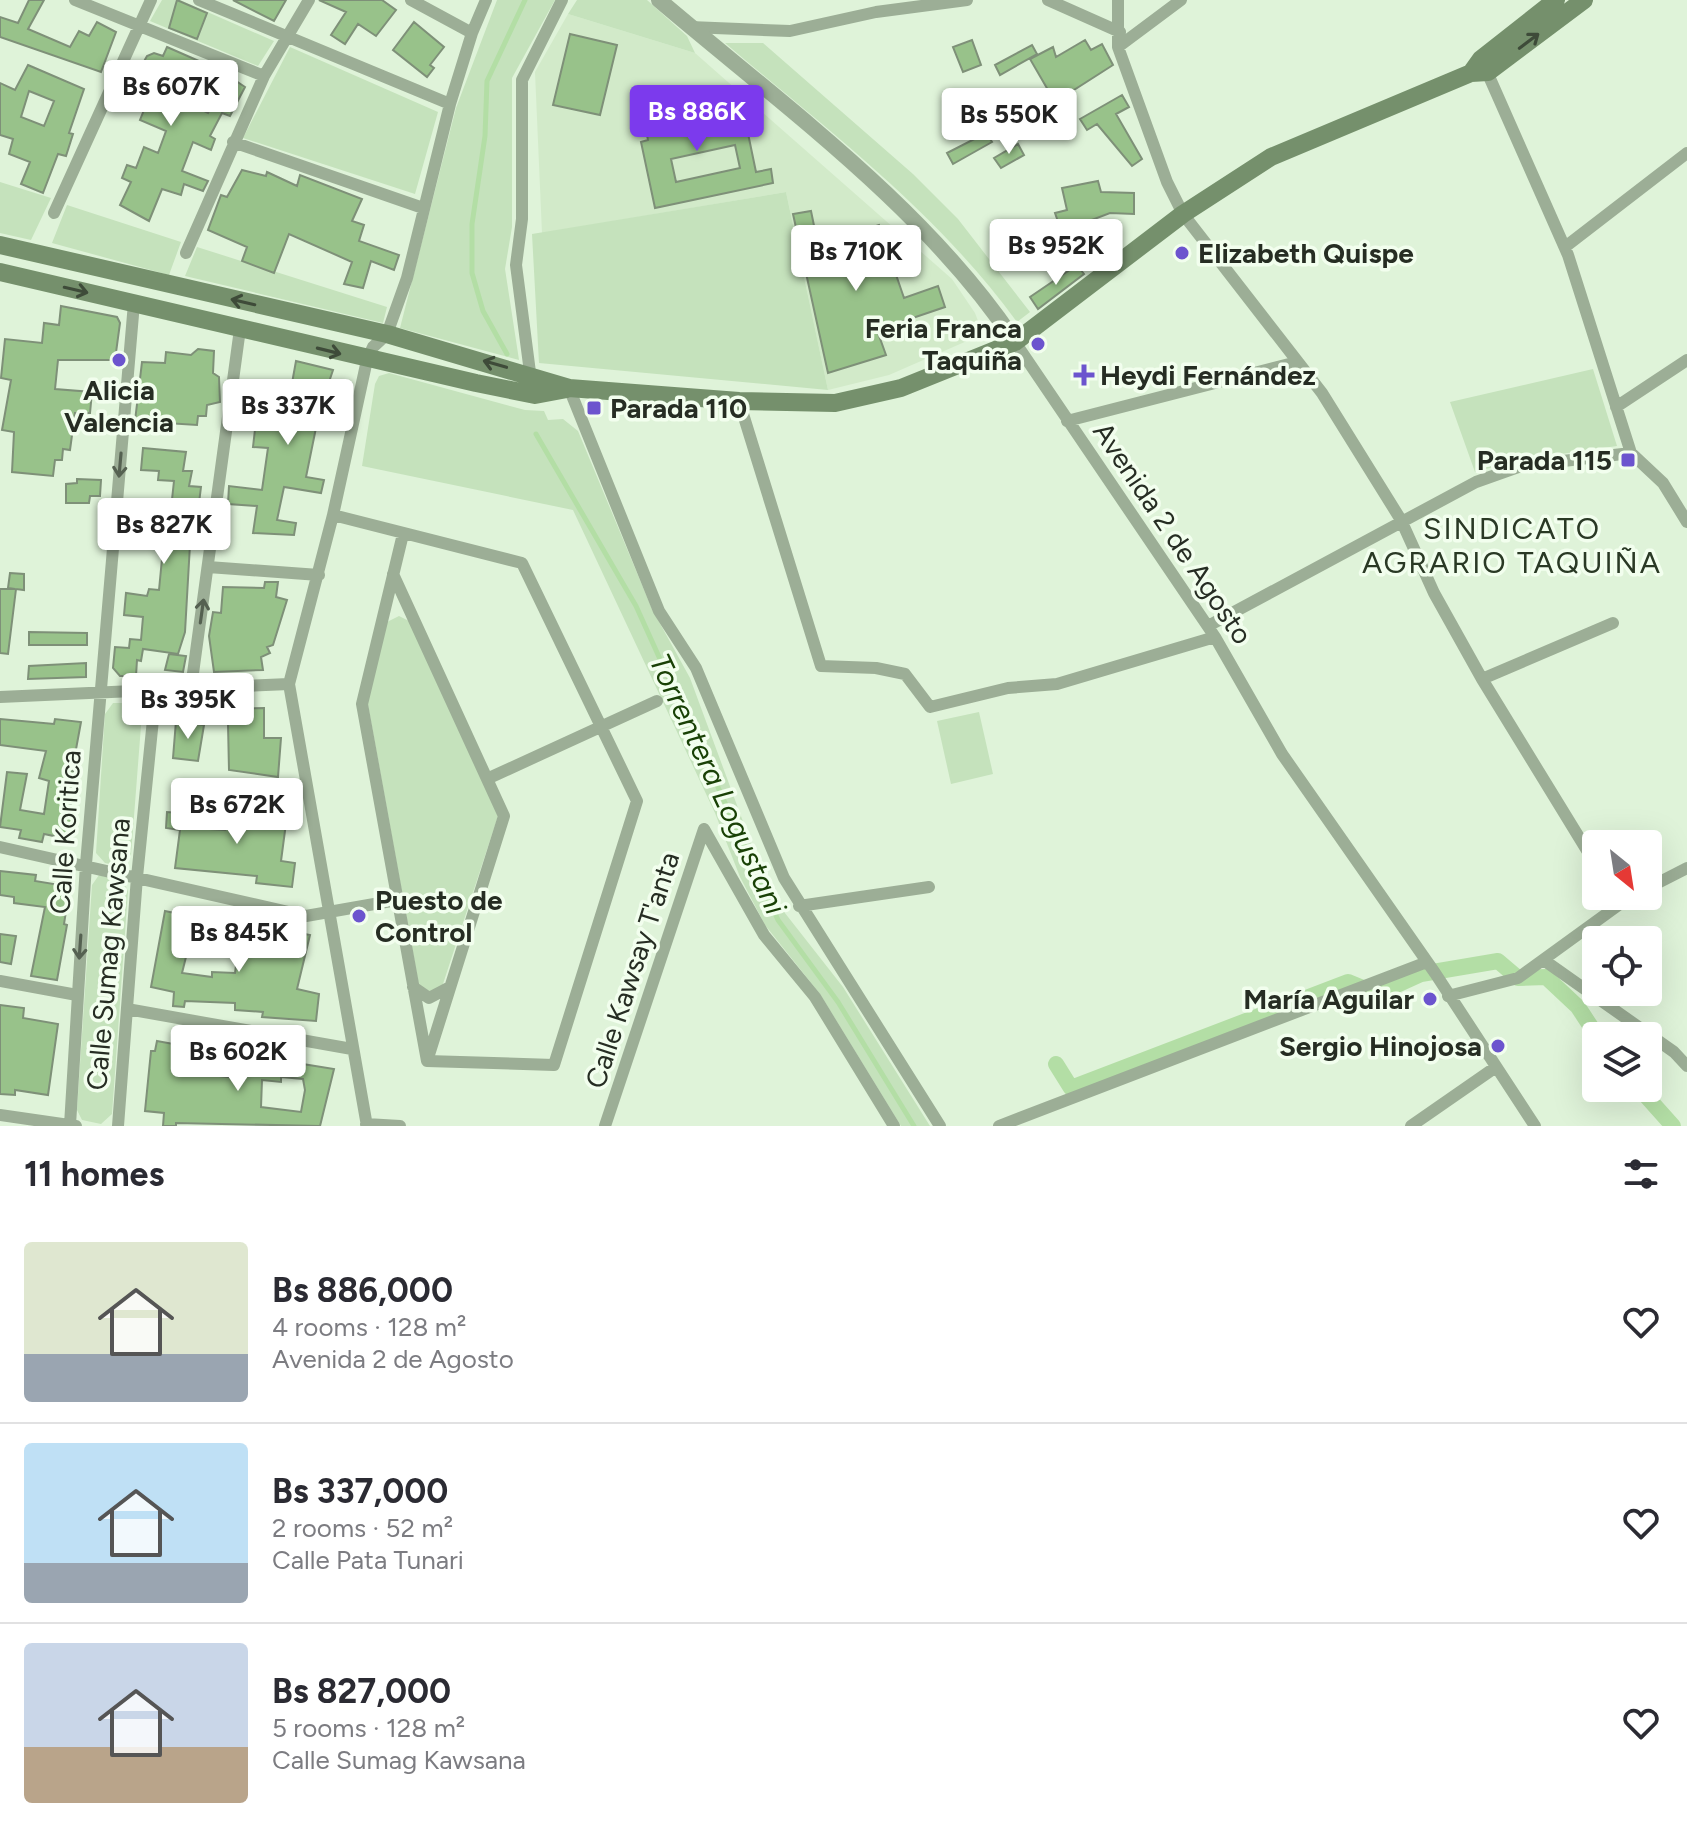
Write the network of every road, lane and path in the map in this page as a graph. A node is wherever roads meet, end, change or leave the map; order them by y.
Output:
1 (75, 0) edge
2 (151, 0) edge
3 (199, 0) edge
4 (309, 0) edge
5 (411, 0) edge
6 (486, 0) edge
7 (562, 0) edge
8 (659, 0) edge
9 (967, 0) edge
10 (1048, 0) edge
11 (1118, 0) edge
12 (1181, 0) edge
13 (1556, 0) edge
14 (1584, 0) edge
15 (137, 25) junction
16 (690, 27) junction
17 (1120, 32) junction
18 (472, 33) junction
19 (287, 38) junction
20 (1118, 47) junction
21 (1480, 68) junction
22 (264, 76) junction
23 (450, 104) junction
24 (233, 142) junction
25 (1687, 153) edge
26 (423, 208) junction
27 (54, 213) dead end
28 (1183, 214) junction
29 (0, 245) edge
30 (1565, 247) junction
31 (186, 253) dead end
32 (0, 272) edge
33 (134, 303) junction
34 (240, 329) junction
35 (387, 334) junction
36 (1015, 342) junction
37 (367, 360) junction
38 (1687, 360) edge
39 (1297, 362) junction
40 (530, 374) junction
41 (569, 388) junction
42 (535, 395) junction
43 (739, 401) junction
44 (1616, 407) junction
45 (1067, 421) junction
46 (1631, 453) junction
47 (333, 515) junction
48 (1401, 520) junction
49 (1687, 522) edge
50 (403, 534) junction
51 (208, 567) junction
52 (393, 574) junction
53 (319, 575) junction
54 (1613, 623) dead end
55 (1212, 631) junction
56 (1482, 679) junction
57 (289, 684) junction
58 (191, 688) junction
59 (156, 690) junction
60 (100, 693) junction
61 (0, 697) edge
62 (657, 701) dead end
63 (602, 726) junction
64 (489, 778) junction
65 (1582, 842) edge
66 (0, 847) edge
67 (86, 864) junction
68 (1687, 868) edge
69 (137, 877) junction
70 (1662, 881) edge
71 (929, 887) dead end
72 (397, 900) junction
73 (799, 906) junction
74 (1604, 910) edge
75 (328, 913) junction
76 (1545, 961) junction
77 (1427, 962) junction
78 (0, 981) edge
79 (413, 987) junction
80 (450, 987) junction
81 (77, 995) junction
82 (1448, 996) junction
83 (127, 1009) junction
84 (352, 1049) junction
85 (427, 1061) junction
86 (1687, 1066) edge
87 (1496, 1067) junction
88 (0, 1115) edge
89 (21, 1122) edge
90 (70, 1125) edge
91 (367, 1125) edge
92 (76, 1126) edge
93 (118, 1126) edge
94 (400, 1126) edge
95 (605, 1126) edge
96 (894, 1126) edge
97 (940, 1126) edge
98 (999, 1126) edge
99 (1411, 1126) edge
100 (1535, 1126) edge

1 - 15 street
2 - 15 street
3 - 19 street
4 - 19 street
5 - 18 street
6 - 18 street
7 - 40 street
8 - 16 street, Avenida 2 de Agosto
9 - 16 street
10 - 17 street
11 - 17 street
12 - 20 street
13 - 21 main road
21 -> 14 main road
15 - 22 street
15 - 27 street
16 - 36 street, Avenida 2 de Agosto
17 - 20 street
18 - 23 street
19 - 22 street
19 - 23 street
20 - 28 street
21 - 28 main road
21 - 30 street
22 - 24 street
23 - 26 street
24 - 26 street
24 - 31 street
25 - 30 street
26 - 35 street
28 - 36 main road
28 - 39 street
35 -> 29 main road
30 - 44 street
32 -> 33 main road
33 - 34 main road
33 -> 60 street, Calle Koritica
34 -> 37 main road
34 - 51 street
35 - 37 street
40 -> 35 main road
36 - 43 main road
36 - 45 street, Avenida 2 de Agosto
37 - 42 main road
37 - 47 street
38 - 44 street
39 - 45 street
39 - 48 street
40 - 41 main road
40 - 42 street
41 - 42 main road
41 - 43 main road
41 - 73 street
43 - 55 street
44 - 46 street
45 - 55 street, Avenida 2 de Agosto
46 - 48 street
46 - 49 street
47 - 50 street
47 - 53 street
48 - 55 street
48 - 56 street
50 - 52 street
50 - 63 street
51 - 53 street
58 -> 51 street
52 - 64 street
52 - 72 street
53 - 57 street
54 - 56 street
55 - 77 street, Avenida 2 de Agosto
56 - 65 street
57 - 58 street
57 - 75 street
58 - 59 street
59 - 60 street
59 - 69 street, Calle Sumag Kawsana
60 - 61 street
60 - 67 street, Calle Koritica
62 - 63 street
63 - 64 street
63 - 85 street
64 - 80 street
66 - 67 street
67 - 69 street
67 -> 81 street, Calle Koritica
68 - 70 street
69 - 75 street
69 - 83 street, Calle Sumag Kawsana
71 - 73 street
72 - 75 street
72 - 79 street
73 - 97 street
74 - 76 street
75 - 84 street
76 - 82 street
76 - 86 street
77 - 82 street, Avenida 2 de Agosto
77 - 98 street
78 - 81 street
79 - 80 street
79 - 85 street
80 - 85 street
81 - 90 street, Calle Koritica
82 - 87 street, Avenida 2 de Agosto
83 - 84 street
83 - 93 street, Calle Sumag Kawsana
84 - 91 street
87 - 99 street
87 - 100 street, Avenida 2 de Agosto
88 - 89 street
89 - 90 street
90 - 92 street
91 - 94 street
95 - 96 street, Calle Kawsay T'anta

